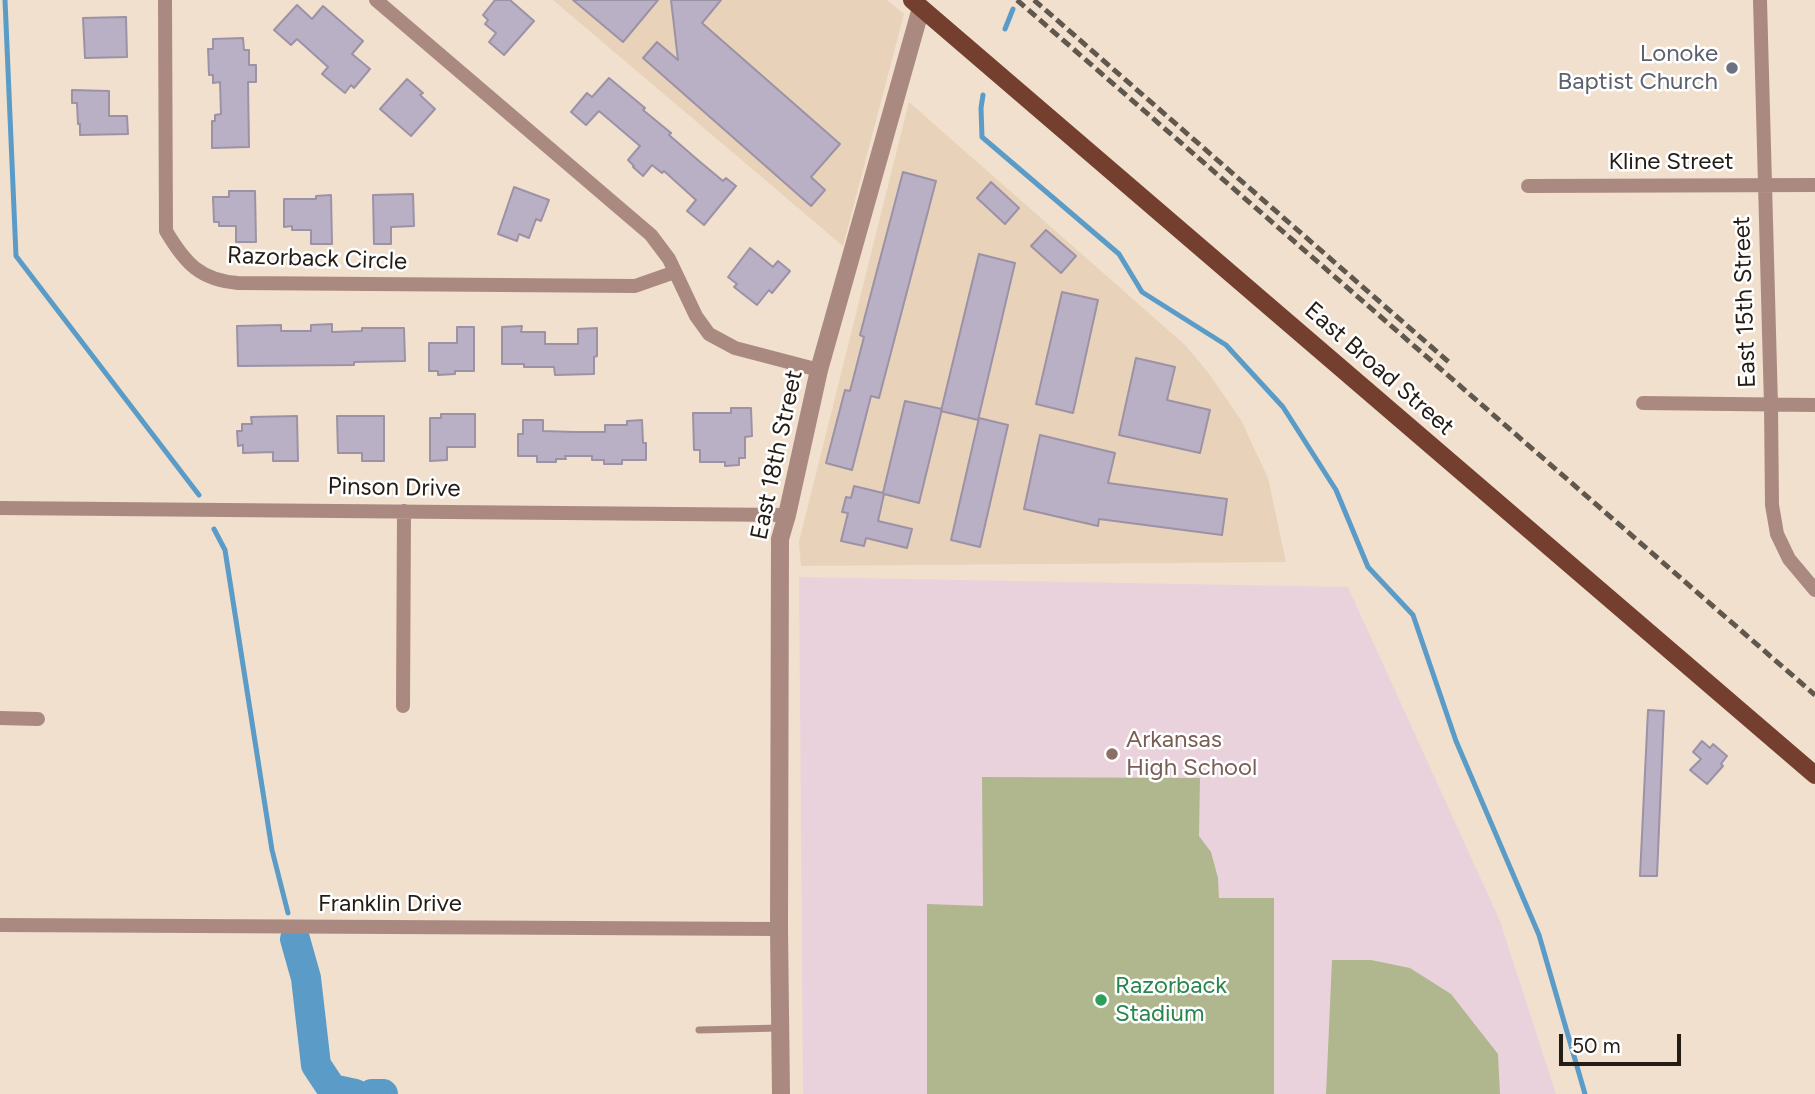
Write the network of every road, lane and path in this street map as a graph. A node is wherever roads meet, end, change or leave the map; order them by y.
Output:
1 (165, 0) edge
2 (376, 0) edge
3 (1760, 0) edge
4 (916, 4) edge
5 (1764, 184) junction
6 (1815, 185) edge
7 (1528, 186) dead end
8 (675, 272) junction
9 (819, 370) junction
10 (1643, 403) dead end
11 (1771, 405) junction
12 (1815, 405) edge
13 (0, 508) edge
14 (404, 511) junction
15 (787, 515) junction
16 (1815, 590) edge
17 (403, 706) dead end
18 (0, 718) edge
19 (38, 719) dead end
20 (1815, 775) edge
21 (0, 925) edge
22 (779, 929) junction
23 (780, 1028) junction
24 (699, 1030) dead end
25 (781, 1094) edge

1 - 8 street, Razorback Circle
2 - 8 street
3 - 5 street, East 15th Street
4 - 9 street, East 18th Street
4 - 20 main road, East Broad Street
5 - 6 street, Kline Street
5 - 7 street, Kline Street
5 - 11 street, East 15th Street
8 - 9 street
9 - 15 street, East 18th Street
10 - 11 street
11 - 12 street
11 - 16 street, East 15th Street
13 - 14 street, Pinson Drive
14 - 15 street, Pinson Drive
14 - 17 street
15 - 22 street, East 18th Street
18 - 19 street
21 - 22 street, Franklin Drive
22 - 23 street, East 18th Street
23 - 24 lane
23 - 25 street, East 18th Street

